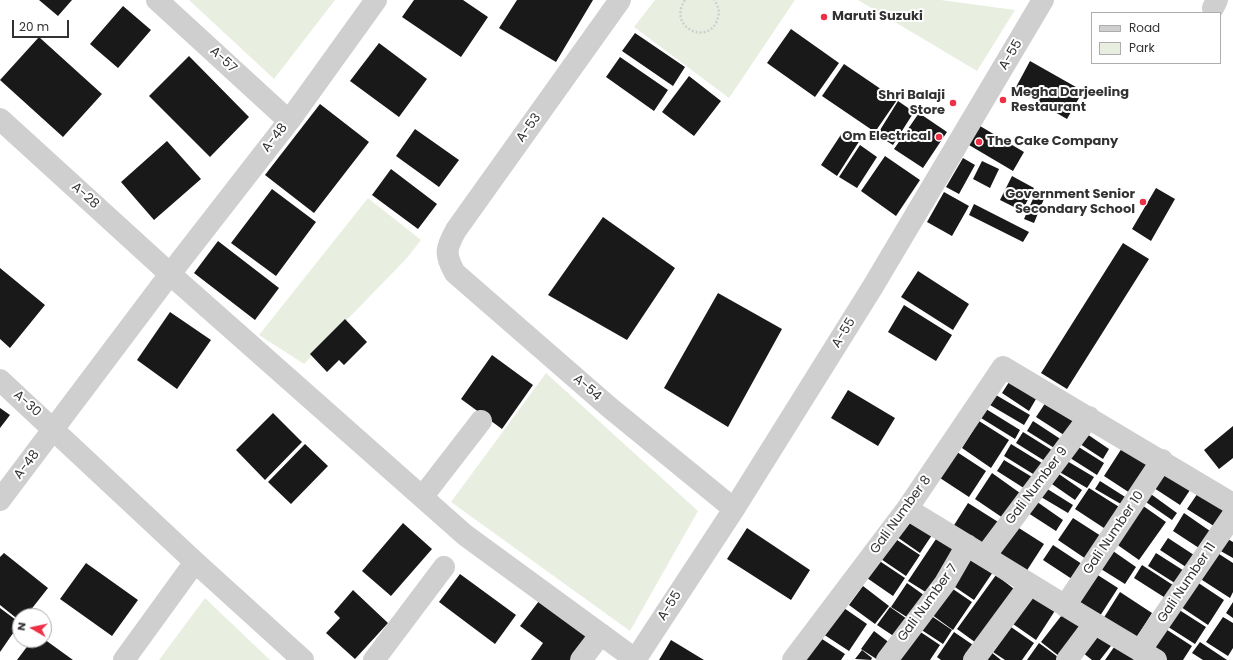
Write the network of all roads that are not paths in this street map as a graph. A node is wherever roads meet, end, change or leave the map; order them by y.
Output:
1 (157, 0) edge
2 (376, 0) edge
3 (620, 0) edge
4 (1038, 1) edge
5 (0, 119) edge
6 (288, 121) junction
7 (447, 260) joint
8 (170, 274) junction
9 (0, 380) edge
10 (1089, 417) junction
11 (480, 421) dead end
12 (54, 429) junction
13 (1162, 460) junction
14 (423, 496) junction
15 (0, 500) edge
16 (1233, 504) edge
17 (734, 509) junction
18 (907, 509) junction
19 (1233, 515) edge
20 (976, 550) junction
21 (195, 562) junction
22 (444, 567) dead end
23 (1030, 584) junction
24 (1065, 606) junction
25 (1094, 624) junction
26 (601, 634) junction
27 (1148, 655) edge
28 (124, 660) edge
29 (303, 660) edge
30 (374, 660) edge
31 (581, 660) edge
32 (635, 660) edge
33 (793, 660) edge
34 (887, 660) edge
35 (974, 660) edge
36 (1067, 660) edge

1 - 6 street, A-57
2 - 6 street, A-48
3 - 7 street, A-53
4 - 17 street, A-55
5 - 8 street, A-28
6 - 8 street, A-48
7 - 17 street, A-54
8 - 12 street, A-48
8 - 14 street, A-28
9 - 12 street, A-30
10 - 13 street
10 - 18 street, Gali Number 8
10 - 20 street, Gali Number 9
11 - 14 street
12 - 15 street, A-48 / A-48
12 - 21 street, A-30
13 - 16 street
13 - 24 street, Gali Number 10
14 - 26 street, A-28
17 - 32 street, A-55
18 - 20 street
18 - 33 street, Gali Number 8
19 - 27 street, Gali Number 11
20 - 23 street
20 - 34 street, Gali Number 7
21 - 28 street
21 - 29 street, A-30
22 - 30 street
23 - 24 street
23 - 35 street
24 - 25 street
25 - 27 street
25 - 36 street
26 - 31 street
26 - 32 street, A-28

